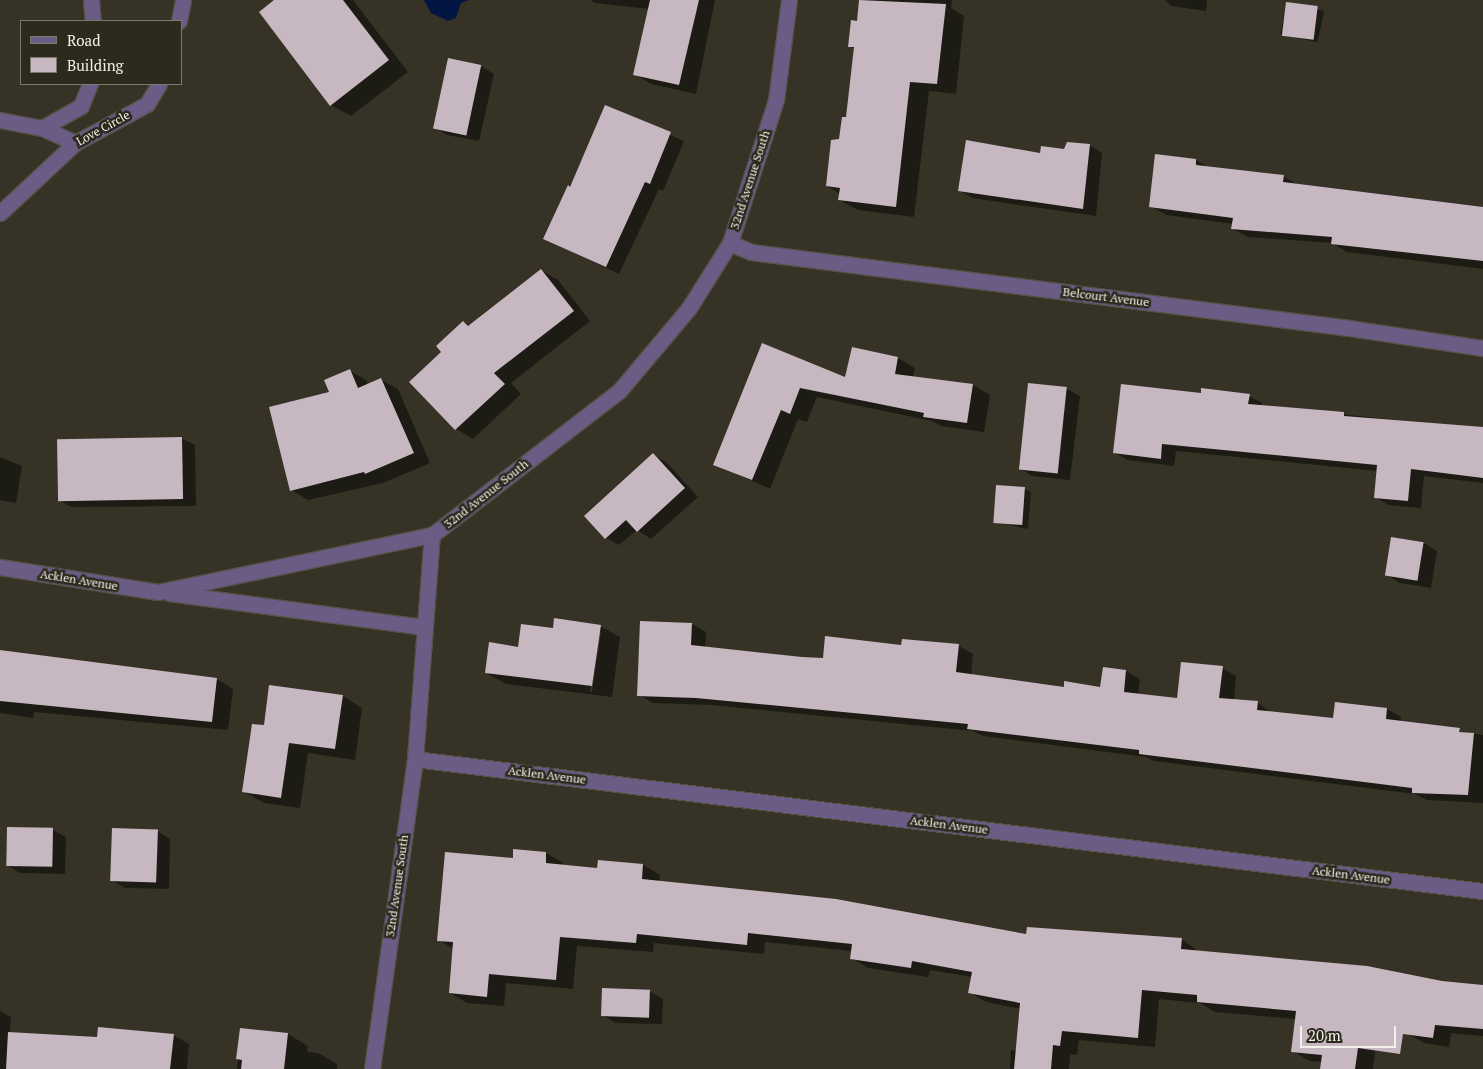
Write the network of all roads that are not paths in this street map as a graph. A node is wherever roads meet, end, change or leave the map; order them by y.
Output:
1 (91, 0) edge
2 (183, 0) edge
3 (788, 0) edge
4 (93, 20) edge
5 (179, 20) edge
6 (90, 85) edge
7 (158, 85) edge
8 (0, 120) edge
9 (42, 128) junction
10 (75, 143) junction
11 (0, 213) edge
12 (730, 243) junction
13 (1483, 348) edge
14 (432, 535) junction
15 (0, 568) edge
16 (158, 592) junction
17 (425, 627) junction
18 (415, 759) junction
19 (1483, 891) edge
20 (372, 1069) edge

1 - 4 street
2 - 5 street
3 - 12 street, 32nd Avenue South
6 - 9 street
7 - 10 street, Love Circle
8 - 9 street
9 - 10 street
10 - 11 street, Love Circle
12 - 13 street, Belcourt Avenue
12 - 14 street, 32nd Avenue South
14 - 16 street, Acklen Avenue
14 - 17 street, 32nd Avenue South
15 - 16 street, Acklen Avenue
16 - 17 street, Acklen Avenue
17 - 18 street, 32nd Avenue South
18 - 19 street, Acklen Avenue
18 - 20 street, 32nd Avenue South

